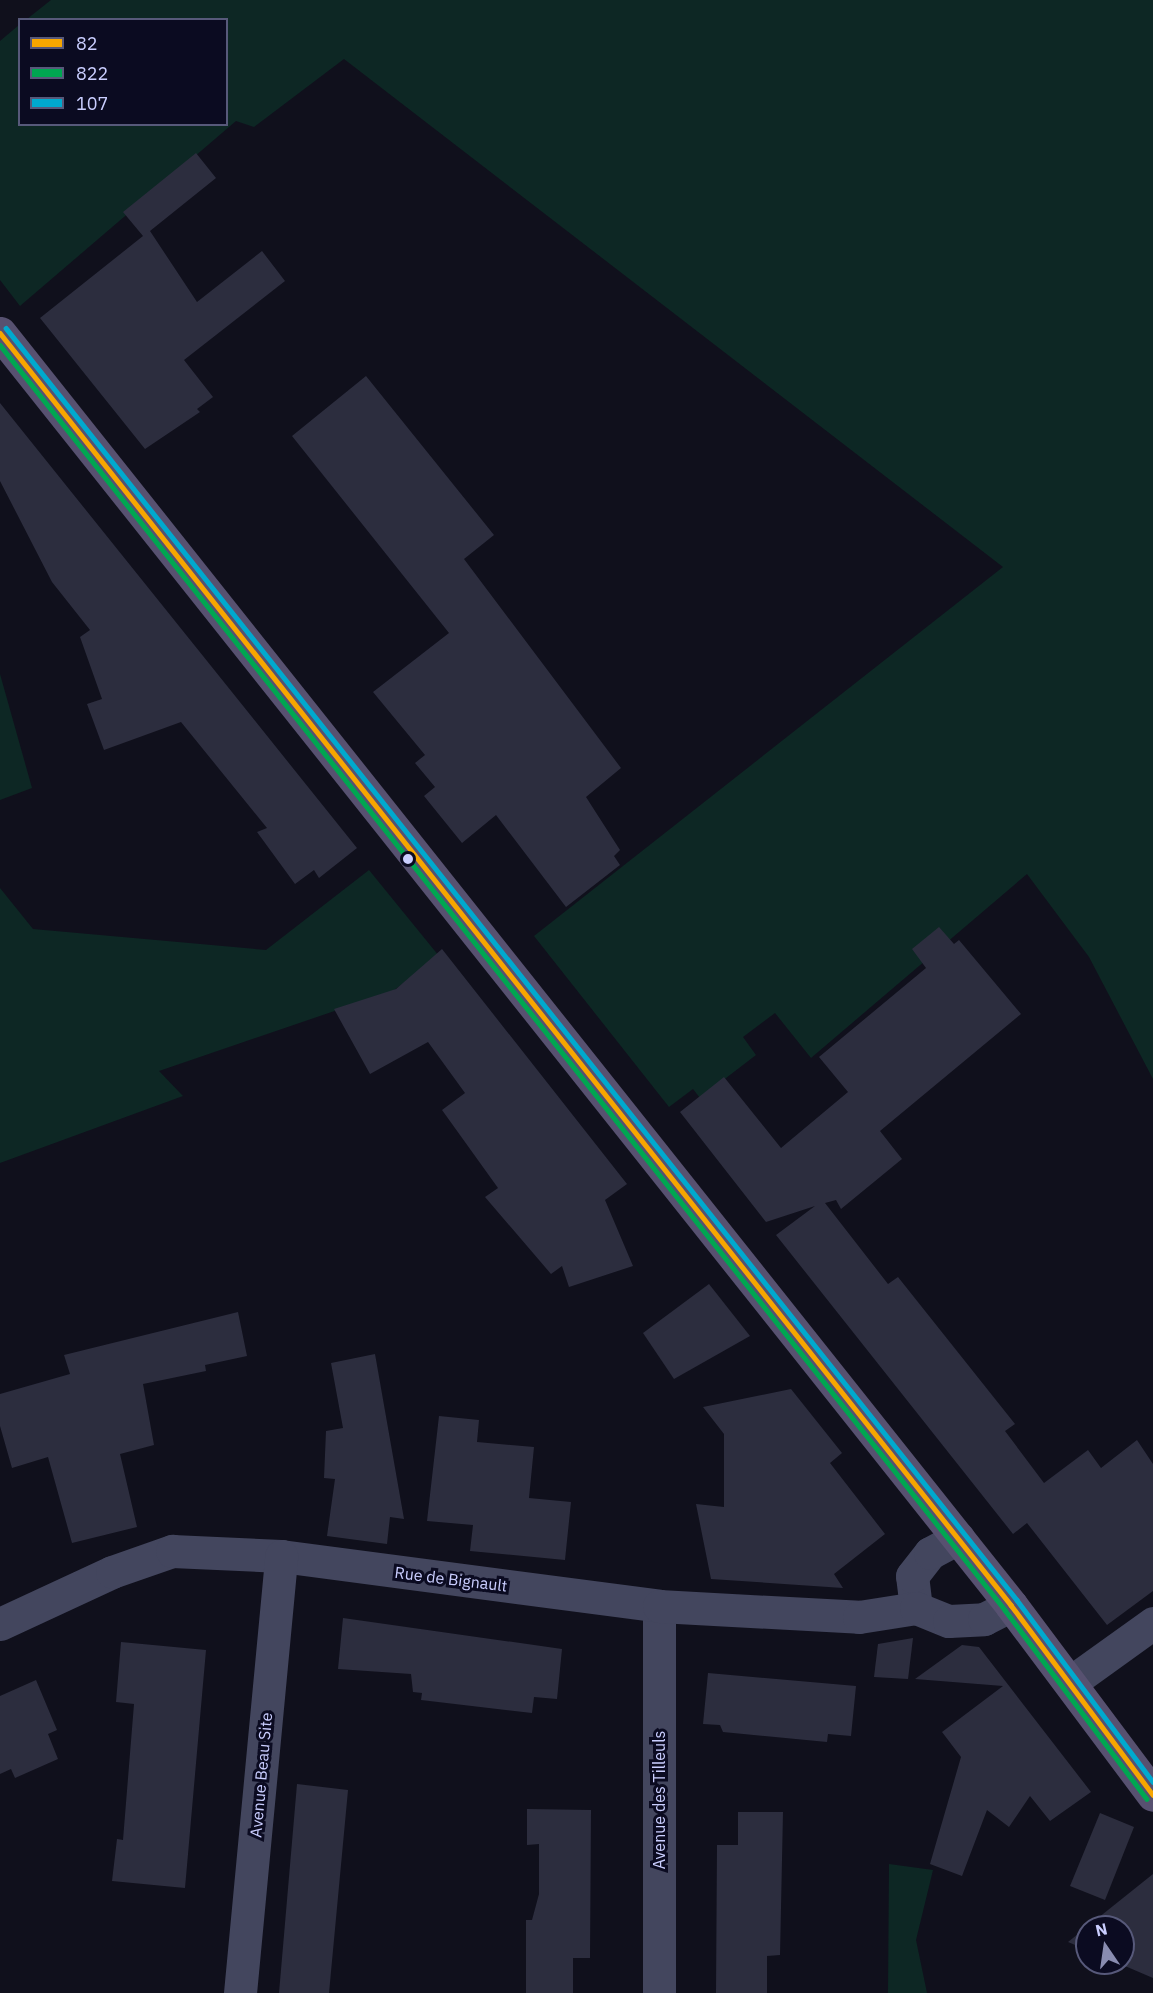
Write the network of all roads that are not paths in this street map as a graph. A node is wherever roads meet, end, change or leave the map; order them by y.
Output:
1 (0, 333) edge
2 (958, 1538) junction
3 (281, 1556) junction
4 (1011, 1605) junction
5 (659, 1606) junction
6 (916, 1608) junction
7 (1153, 1623) edge
8 (0, 1624) edge
9 (1071, 1682) junction
10 (1153, 1795) edge
11 (240, 1993) edge
12 (659, 1993) edge

1 - 2 main road
2 - 4 main road
2 - 6 street
3 - 5 street, Rue de Bignault
3 - 8 street, Rue de Bignault
3 - 11 street, Avenue Beau Site
4 - 6 street
4 - 9 main road
5 - 6 street, Rue de Bignault
5 - 12 street, Avenue des Tilleuls
7 - 9 street
9 - 10 main road

